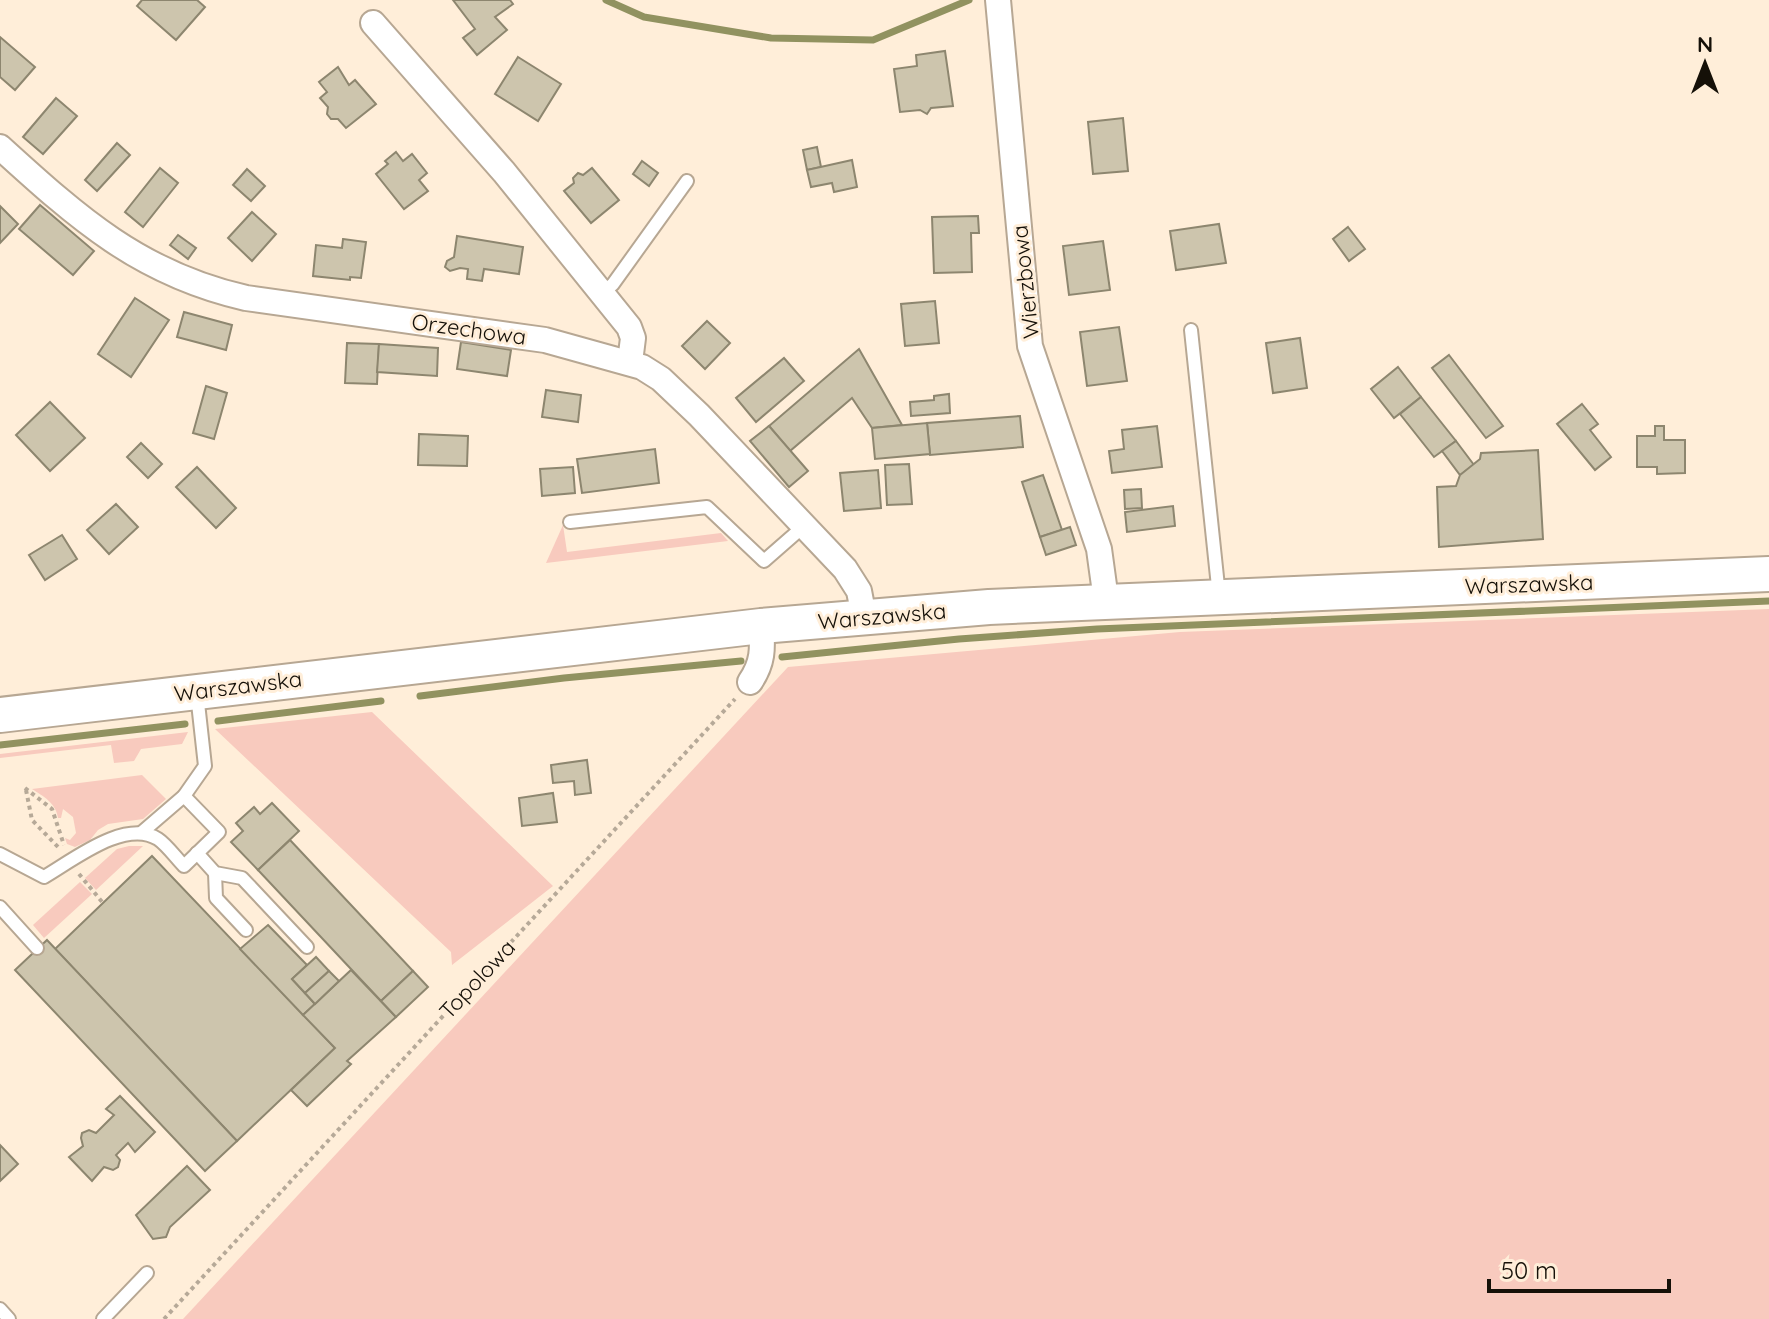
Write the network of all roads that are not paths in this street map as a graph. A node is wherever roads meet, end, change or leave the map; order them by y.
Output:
1 (998, 0) edge
2 (373, 23) dead end
3 (0, 147) edge
4 (687, 181) dead end
5 (602, 294) junction
6 (1191, 330) dead end
7 (630, 362) junction
8 (570, 522) dead end
9 (804, 526) junction
10 (1769, 574) edge
11 (1219, 596) junction
12 (1106, 600) junction
13 (864, 617) junction
14 (761, 626) junction
15 (750, 682) road end
16 (196, 691) junction
17 (0, 715) edge
18 (184, 796) junction
19 (141, 833) junction
20 (197, 853) junction
21 (0, 854) edge
22 (215, 873) junction
23 (0, 907) edge
24 (246, 930) dead end
25 (307, 947) dead end
26 (37, 948) dead end
27 (147, 1273) dead end
28 (0, 1309) edge
29 (9, 1319) edge
30 (103, 1319) edge

1 - 12 street, Wierzbowa
2 - 5 street
3 - 7 street, Orzechowa
4 - 5 lane
5 - 7 street
6 - 11 lane
7 - 9 street, Orzechowa
8 - 9 lane
9 - 13 street, Orzechowa
10 - 11 main road, Warszawska
11 - 12 main road, Warszawska
12 - 13 main road, Warszawska
13 - 14 main road, Warszawska
14 - 15 street
14 - 16 main road, Warszawska
16 - 17 main road, Warszawska
16 - 18 lane
18 - 19 lane
18 - 20 lane
19 - 20 lane
19 - 21 lane
20 - 22 lane
22 - 24 lane
22 - 25 lane
23 - 26 lane
27 - 30 lane
28 - 29 lane

